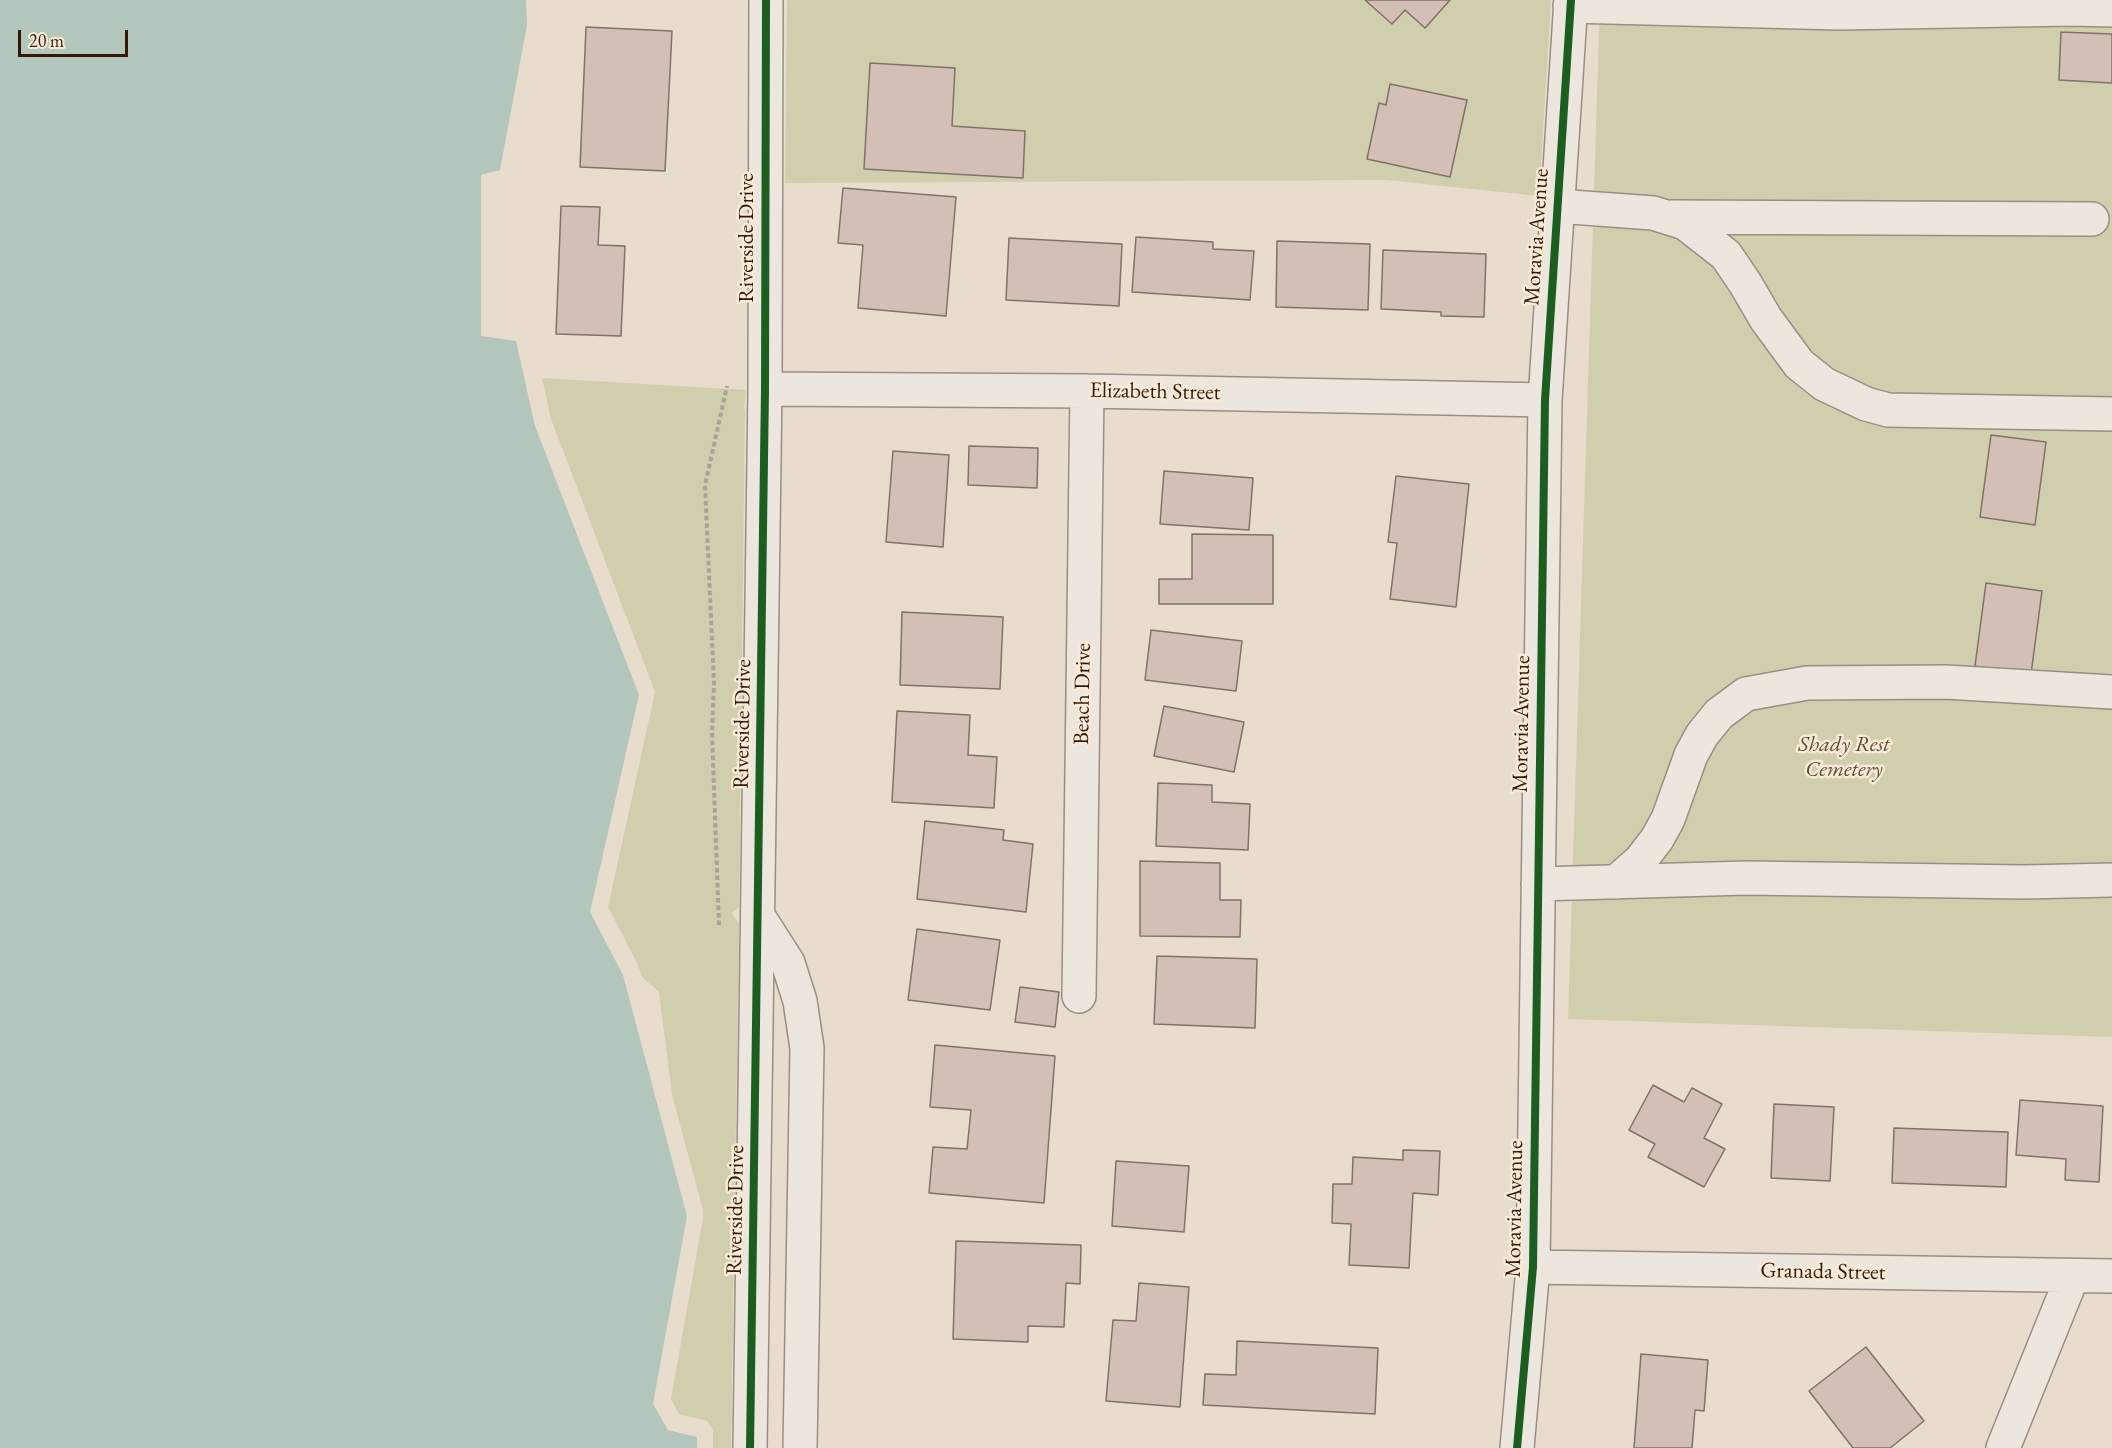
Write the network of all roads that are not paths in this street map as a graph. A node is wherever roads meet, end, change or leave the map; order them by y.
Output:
1 (766, 0) edge
2 (1570, 3) edge
3 (2112, 10) edge
4 (1557, 206) junction
5 (1666, 217) junction
6 (2092, 219) dead end
7 (765, 388) junction
8 (1087, 391) junction
9 (1545, 400) junction
10 (2112, 414) edge
11 (2112, 692) edge
12 (2112, 880) edge
13 (1616, 882) junction
14 (1538, 884) junction
15 (758, 916) junction
16 (1079, 996) dead end
17 (1533, 1268) junction
18 (2112, 1276) edge
19 (2072, 1277) junction
20 (750, 1448) edge
21 (800, 1448) edge
22 (1517, 1448) edge
23 (2003, 1448) edge

1 - 7 street, Riverside Drive
2 - 3 street
2 - 4 street, Moravia Avenue
4 - 5 street
4 - 9 street, Moravia Avenue
5 - 6 street
5 - 10 street
7 - 8 street, Elizabeth Street
7 - 15 street, Riverside Drive
8 - 9 street, Elizabeth Street
8 - 16 street, Beach Drive
9 - 14 street, Moravia Avenue
11 - 13 street
12 - 13 street
13 - 14 street
14 - 17 street, Moravia Avenue
15 - 20 street, Riverside Drive
15 - 21 street
17 - 19 street, Granada Street
17 - 22 street, Moravia Avenue
18 - 19 street, Granada Street
19 - 23 street

